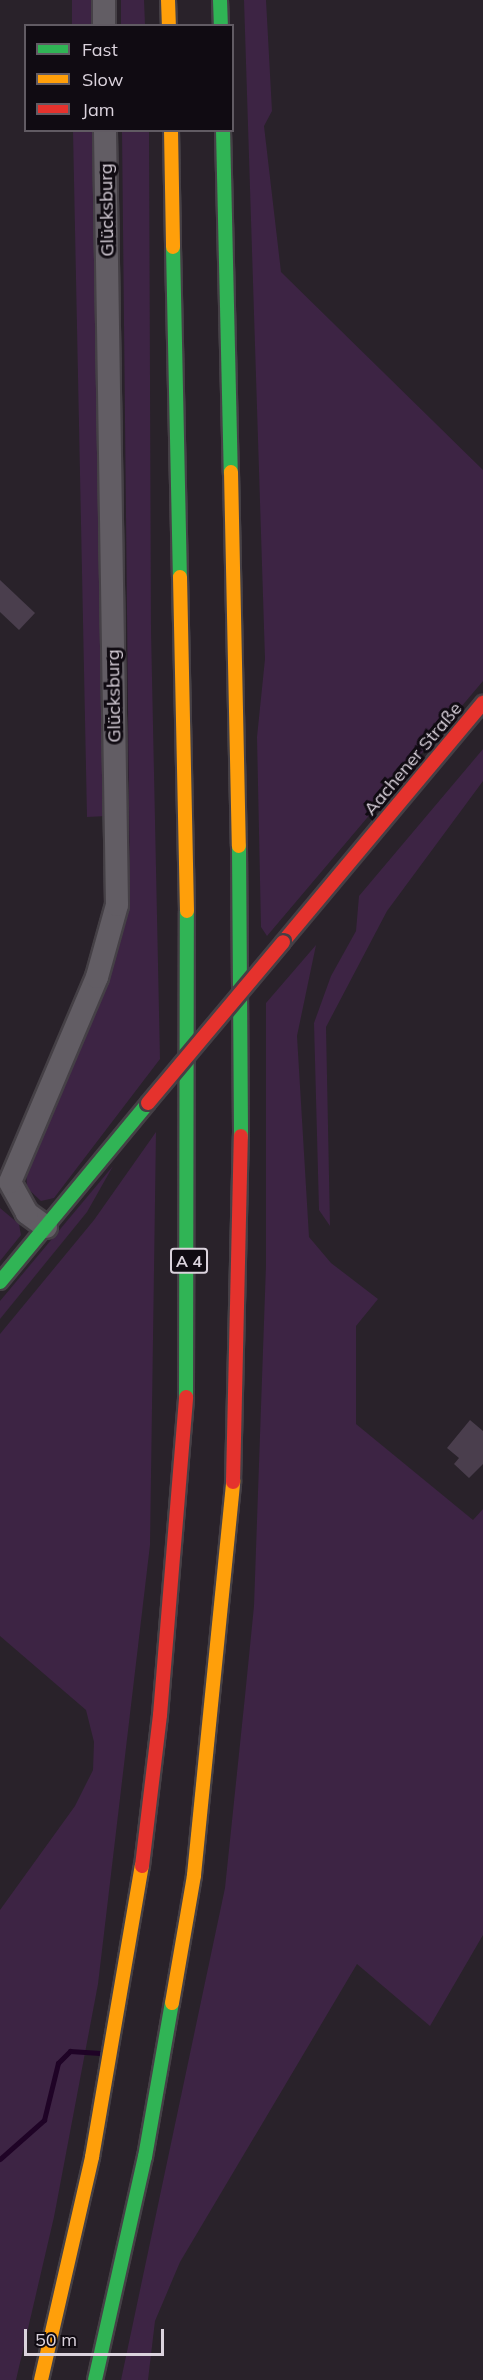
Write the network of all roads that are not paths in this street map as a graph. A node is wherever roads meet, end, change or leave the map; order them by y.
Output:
1 (104, 0) edge
2 (168, 0) edge
3 (220, 0) edge
4 (104, 24) edge
5 (169, 24) edge
6 (221, 24) edge
7 (105, 132) edge
8 (171, 132) edge
9 (223, 132) edge
10 (483, 703) edge
11 (46, 1227) junction
12 (0, 1282) edge
13 (41, 2380) edge
14 (95, 2380) edge

1 - 4 street
2 - 5 main road
3 - 6 main road
7 - 11 street, Glücksburg
8 - 13 main road, A 4
9 - 14 main road
10 - 11 main road, Aachener Straße, bridge
11 - 12 main road

